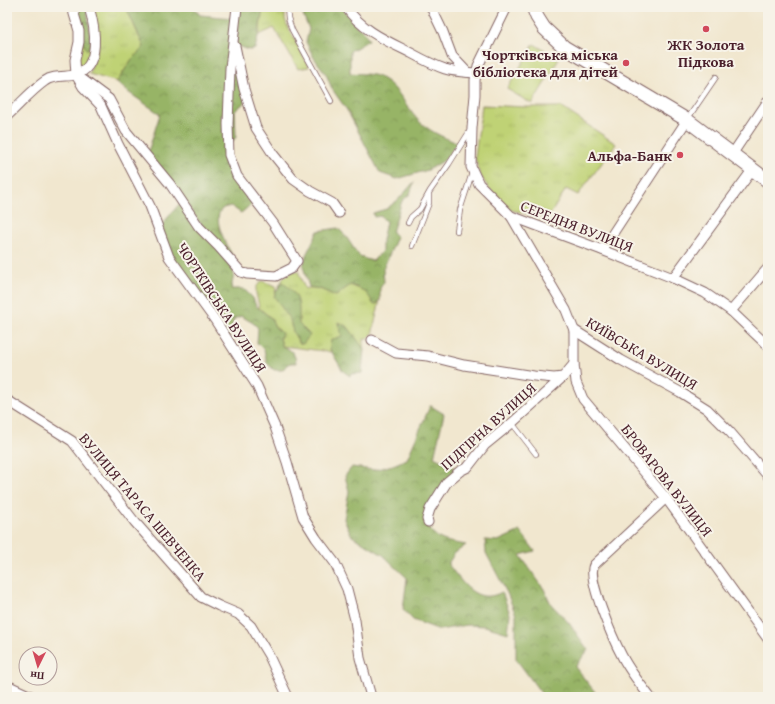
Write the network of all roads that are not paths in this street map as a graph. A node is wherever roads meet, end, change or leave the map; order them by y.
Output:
1 (72, 7) edge
2 (89, 7) edge
3 (237, 7) edge
4 (287, 7) edge
5 (346, 7) edge
6 (431, 7) edge
7 (507, 7) edge
8 (533, 7) edge
9 (233, 38) junction
10 (471, 72) junction
11 (76, 75) junction
12 (716, 77) dead end
13 (331, 101) dead end
14 (768, 101) edge
15 (7, 116) edge
16 (687, 120) junction
17 (472, 128) junction
18 (733, 153) junction
19 (753, 170) junction
20 (472, 173) junction
21 (768, 181) edge
22 (429, 192) junction
23 (339, 213) dead end
24 (510, 216) junction
25 (408, 223) dead end
26 (458, 231) dead end
27 (412, 246) dead end
28 (602, 250) junction
29 (768, 268) edge
30 (673, 278) junction
31 (731, 311) junction
32 (574, 330) junction
33 (372, 340) dead end
34 (768, 346) edge
35 (574, 364) junction
36 (563, 377) junction
37 (7, 400) edge
38 (512, 423) junction
39 (536, 454) dead end
40 (768, 476) edge
41 (666, 498) junction
42 (428, 522) dead end
43 (768, 639) edge
44 (7, 685) edge
45 (33, 697) edge
46 (288, 697) edge
47 (370, 697) edge
48 (650, 697) edge

1 - 11 street
2 - 11 street
3 - 9 street
4 - 13 lane
5 - 10 street
6 - 10 street
7 - 10 street
8 - 16 street
9 - 11 street
9 - 23 street
10 - 17 street
11 - 15 street
11 - 47 street, ЧОРТКІВСЬКА ВУЛИЦЯ
12 - 16 lane
14 - 18 street
16 - 18 street
16 - 28 street
17 - 20 street
17 - 22 lane
18 - 19 street
19 - 21 street
19 - 30 street
20 - 24 street, СЕРЕДНЯ ВУЛИЦЯ
20 - 26 lane
22 - 25 lane
22 - 27 lane
24 - 28 street, СЕРЕДНЯ ВУЛИЦЯ
24 - 32 street, КИЇВСЬКА ВУЛИЦЯ
28 - 30 street, СЕРЕДНЯ ВУЛИЦЯ
29 - 31 street
30 - 31 street, СЕРЕДНЯ ВУЛИЦЯ
31 - 34 street, СЕРЕДНЯ ВУЛИЦЯ
32 - 35 street, БРОВАРОВА ВУЛИЦЯ
32 - 40 street, КИЇВСЬКА ВУЛИЦЯ
33 - 36 street, ПІДГІРНА ВУЛИЦЯ
35 - 36 street, ПІДГІРНА ВУЛИЦЯ
35 - 41 street, БРОВАРОВА ВУЛИЦЯ
36 - 38 street, ПІДГІРНА ВУЛИЦЯ
37 - 46 street, ВУЛИЦЯ ТАРАСА ШЕВЧЕНКА
38 - 39 lane
38 - 42 street, ПІДГІРНА ВУЛИЦЯ
41 - 43 street, БРОВАРОВА ВУЛИЦЯ
41 - 48 street
44 - 45 street

